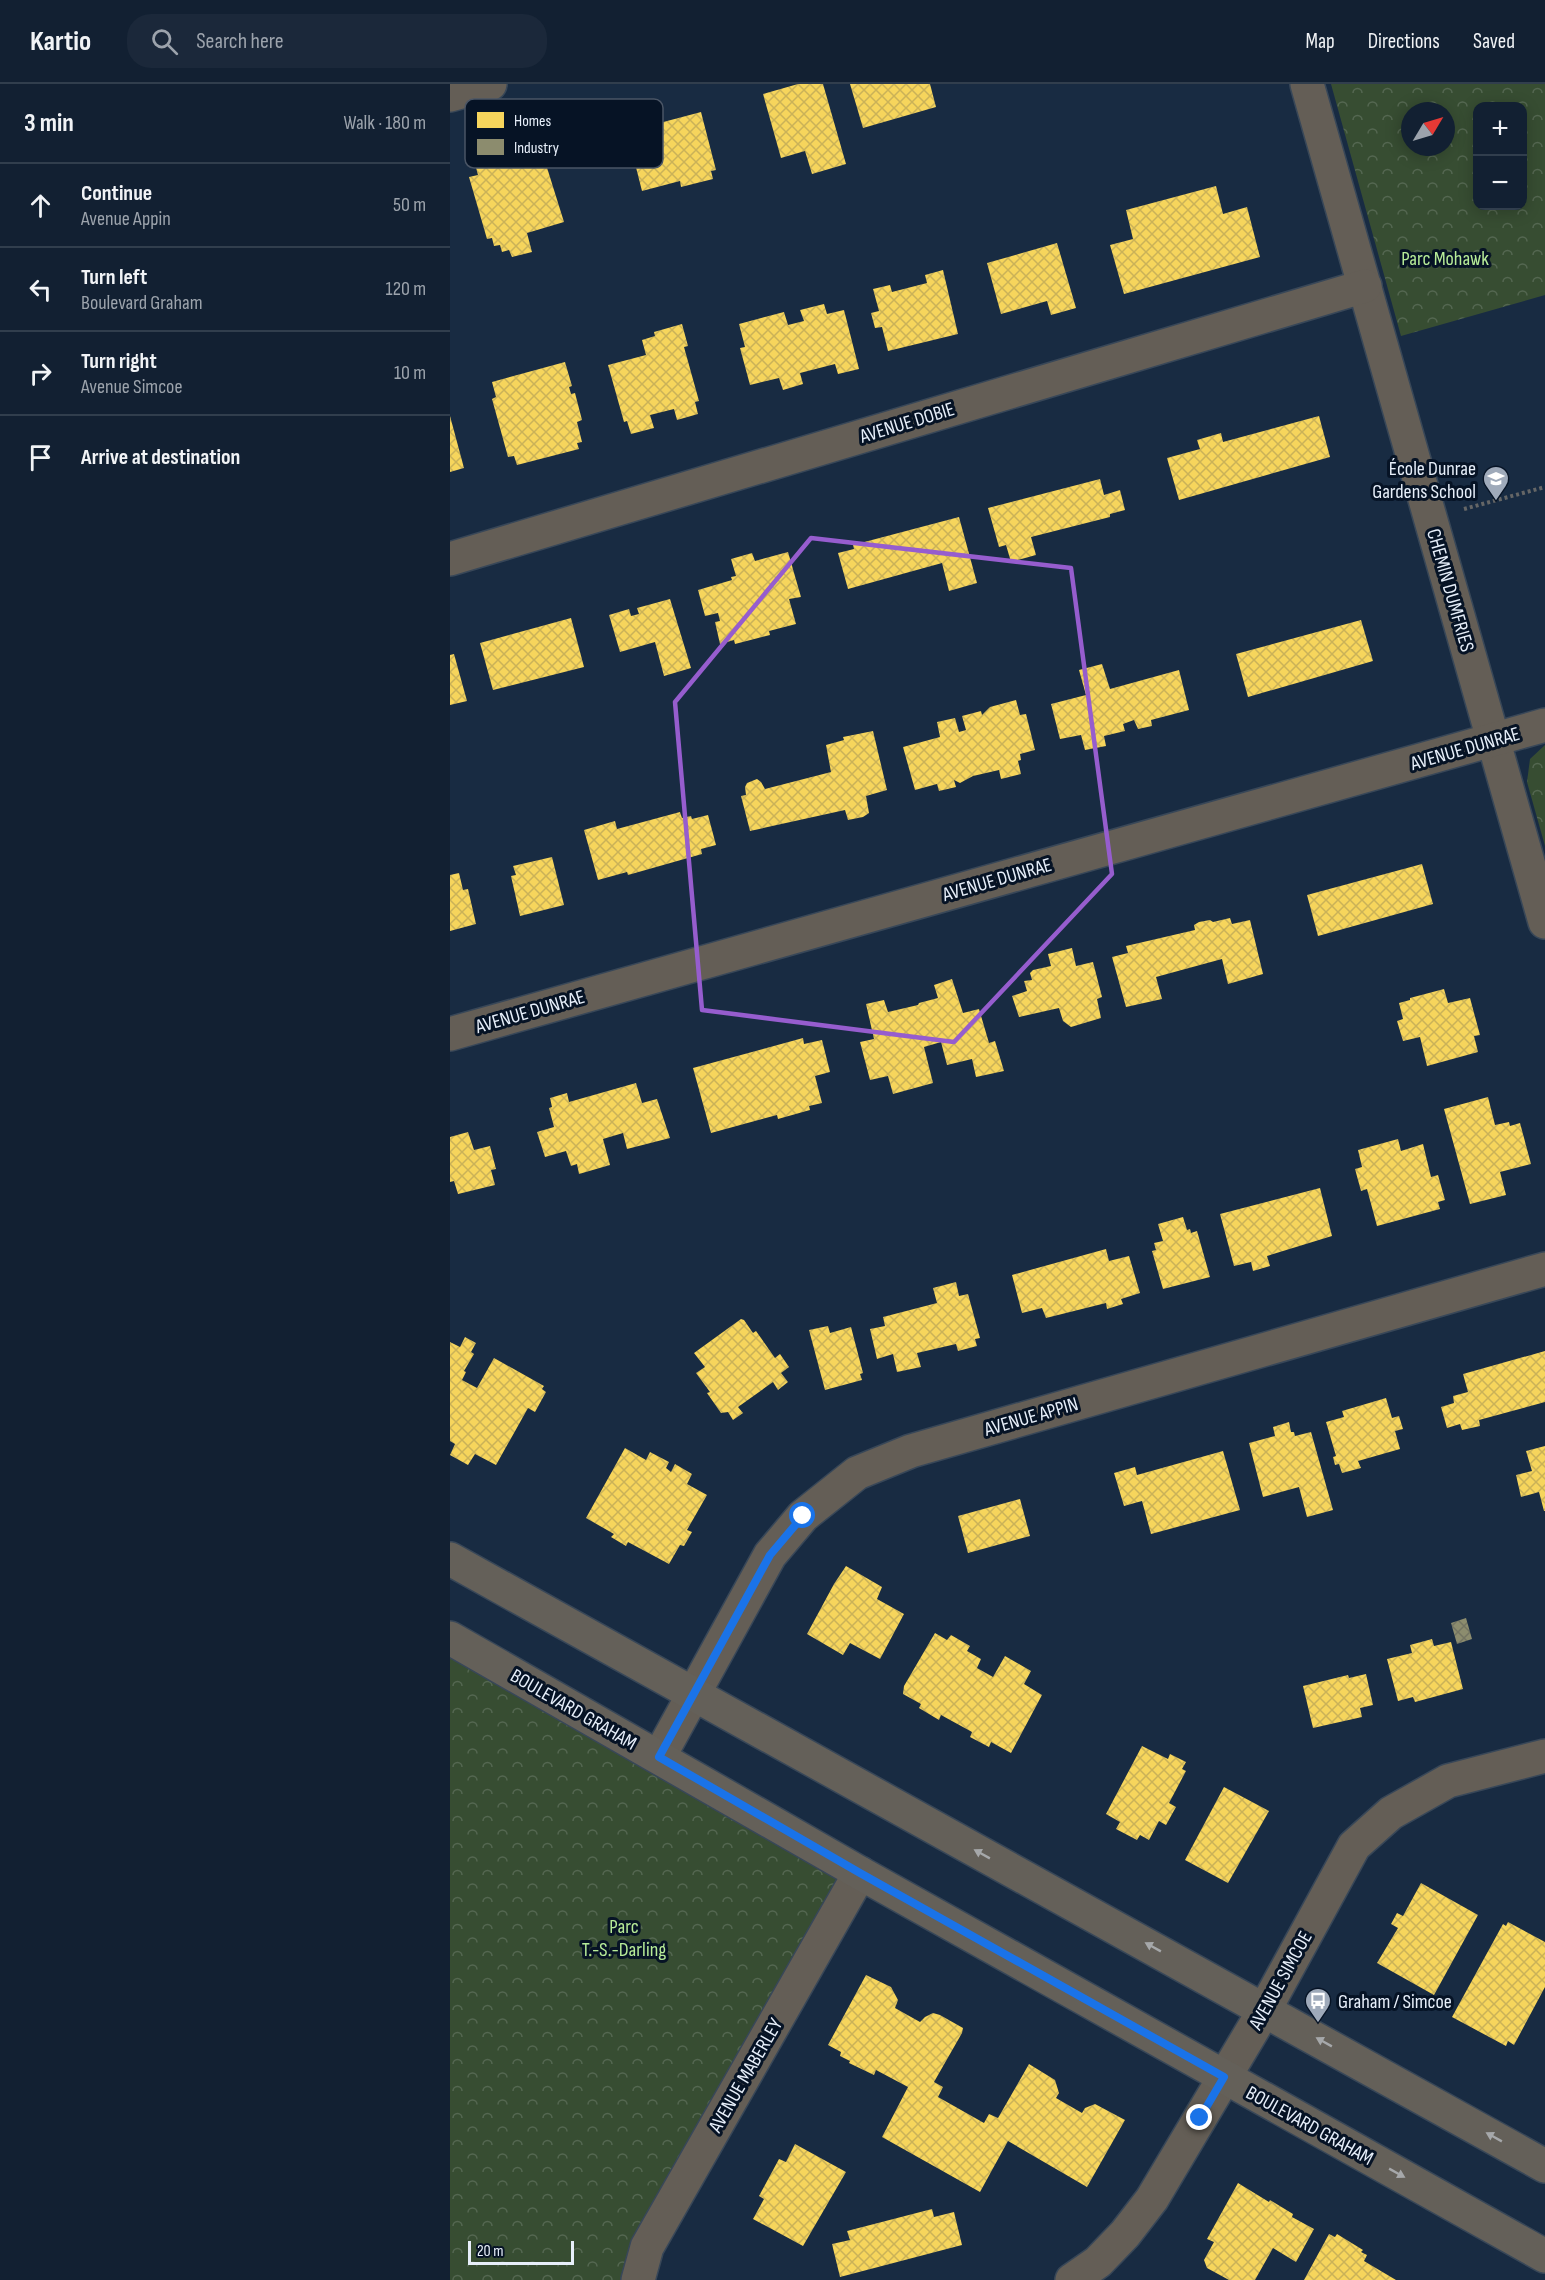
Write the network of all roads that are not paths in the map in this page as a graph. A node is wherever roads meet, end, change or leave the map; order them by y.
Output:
1 (490, 84) edge
2 (1307, 84) edge
3 (450, 95) edge
4 (1365, 286) junction
5 (450, 559) edge
6 (1545, 725) edge
7 (1493, 740) junction
8 (1545, 922) edge
9 (450, 1034) edge
10 (1545, 1269) edge
11 (450, 1559) edge
12 (450, 1638) edge
13 (694, 1696) junction
14 (1545, 1756) edge
15 (659, 1757) junction
16 (860, 1873) junction
17 (1265, 2009) junction
18 (1224, 2077) junction
19 (1545, 2166) edge
20 (1545, 2256) edge
21 (638, 2280) edge
22 (1072, 2280) edge

1 - 3 street
2 - 4 street, CHEMIN DUMFRIES
4 - 5 street, AVENUE DOBIE
4 - 7 street, CHEMIN DUMFRIES
6 - 7 street, AVENUE DUNRAE
7 - 8 street, CHEMIN DUMFRIES
7 - 9 street, AVENUE DUNRAE
10 - 13 street, AVENUE APPIN
11 - 13 street
12 - 15 street, BOULEVARD GRAHAM
13 - 15 street, AVENUE APPIN
17 -> 13 street
14 - 17 street, AVENUE SIMCOE
15 - 16 street, BOULEVARD GRAHAM
16 - 18 street, BOULEVARD GRAHAM
16 - 21 street, AVENUE MABERLEY
17 - 18 street, AVENUE SIMCOE
19 -> 17 street
18 -> 20 street, BOULEVARD GRAHAM
18 - 22 street, AVENUE SIMCOE

